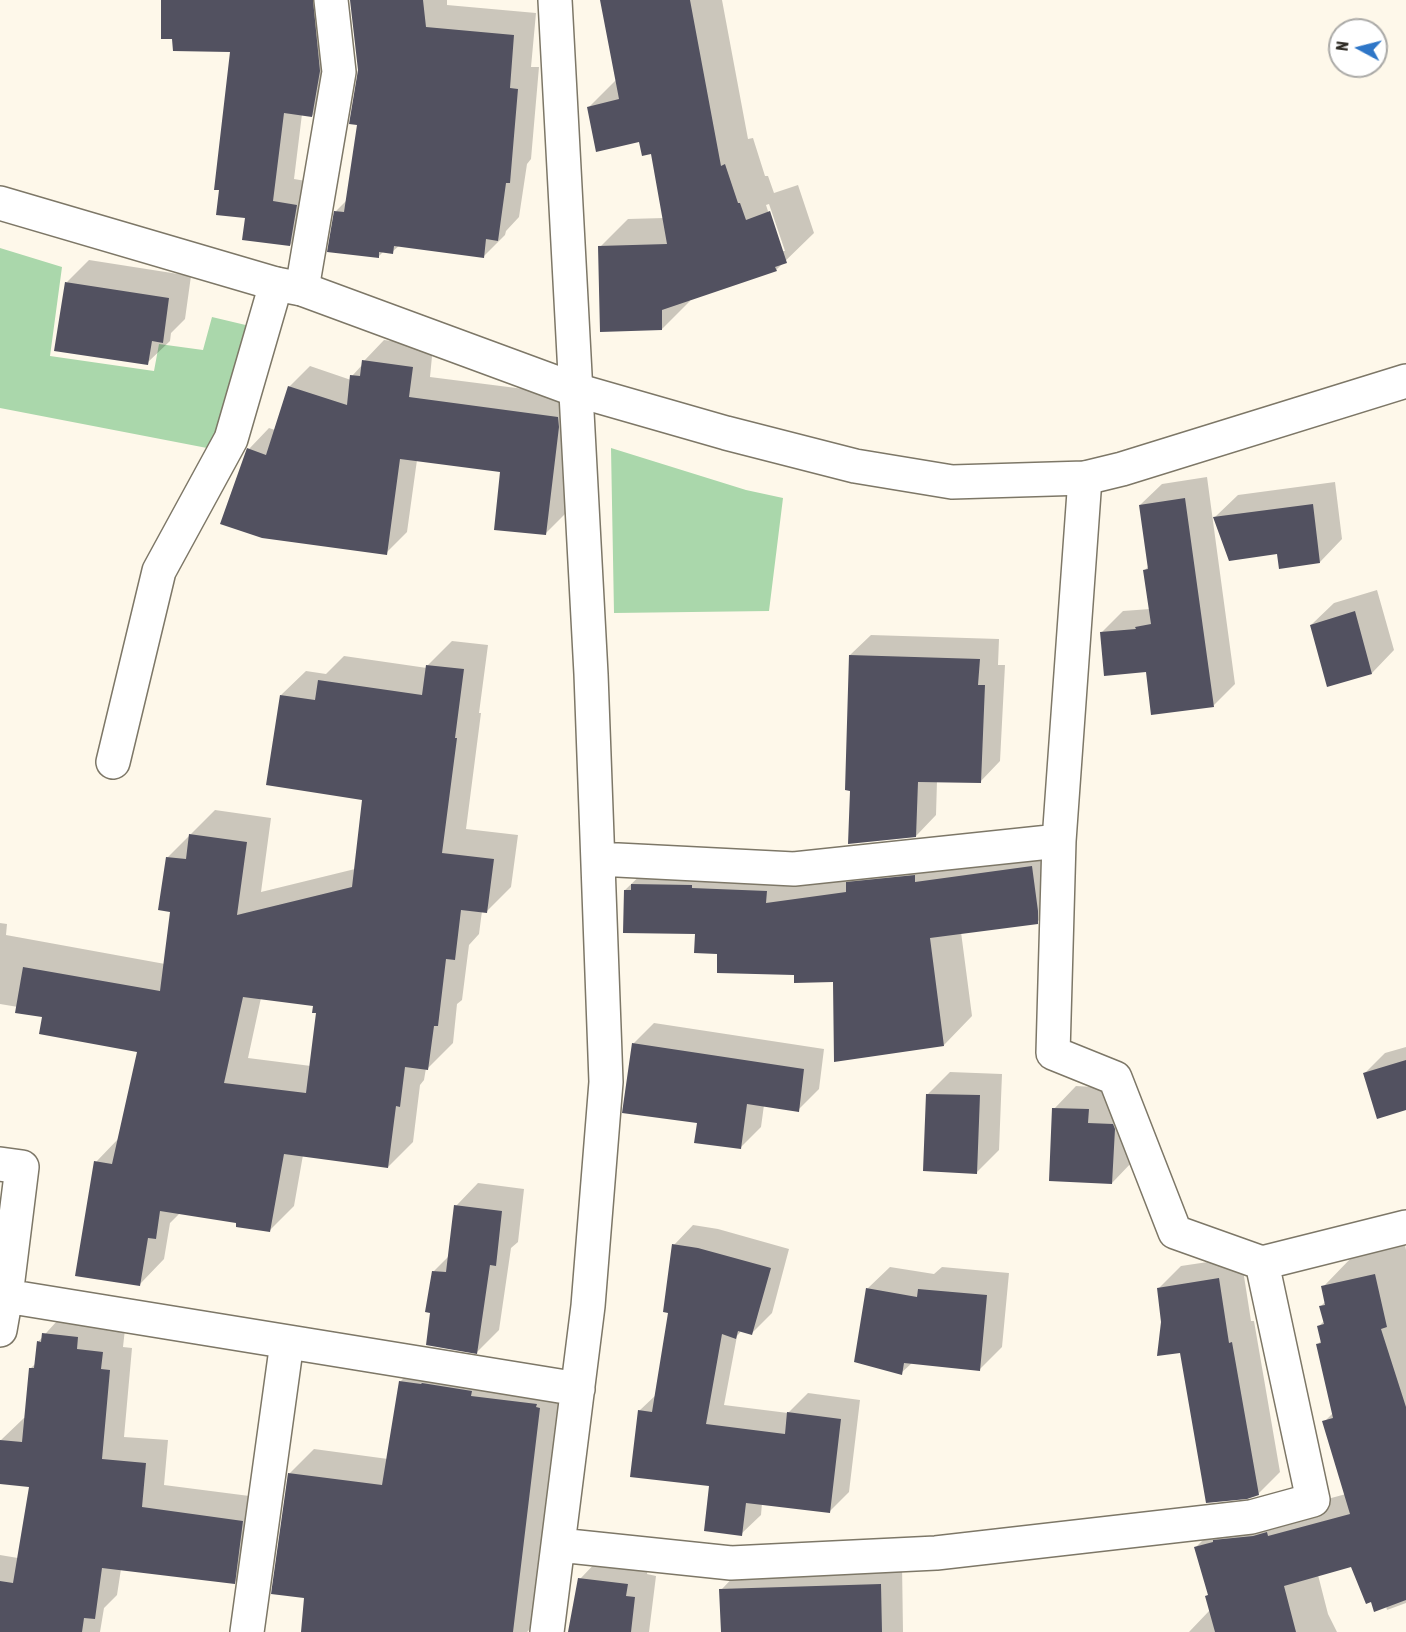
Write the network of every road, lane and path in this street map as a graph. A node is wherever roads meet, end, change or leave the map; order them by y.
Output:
1 (331, 0) edge
2 (555, 0) edge
3 (0, 203) edge
4 (289, 287) junction
5 (1406, 381) edge
6 (576, 390) junction
7 (1085, 478) junction
8 (113, 762) dead end
9 (1059, 841) junction
10 (598, 859) junction
11 (0, 1164) edge
12 (1406, 1227) edge
13 (1262, 1263) junction
14 (6, 1296) junction
15 (0, 1329) edge
16 (287, 1342) junction
17 (578, 1389) junction
18 (559, 1545) junction
19 (247, 1632) edge
20 (547, 1632) edge

1 - 4 street
2 - 6 street
3 - 4 street
4 - 6 street
4 - 8 street
5 - 7 street
6 - 7 street
6 - 10 street
7 - 9 street
9 - 10 street
9 - 13 street
10 - 17 street
11 - 14 street
12 - 13 street
13 - 18 street
14 - 15 street
14 - 16 street
16 - 17 street
16 - 19 street
17 - 18 street
18 - 20 street

